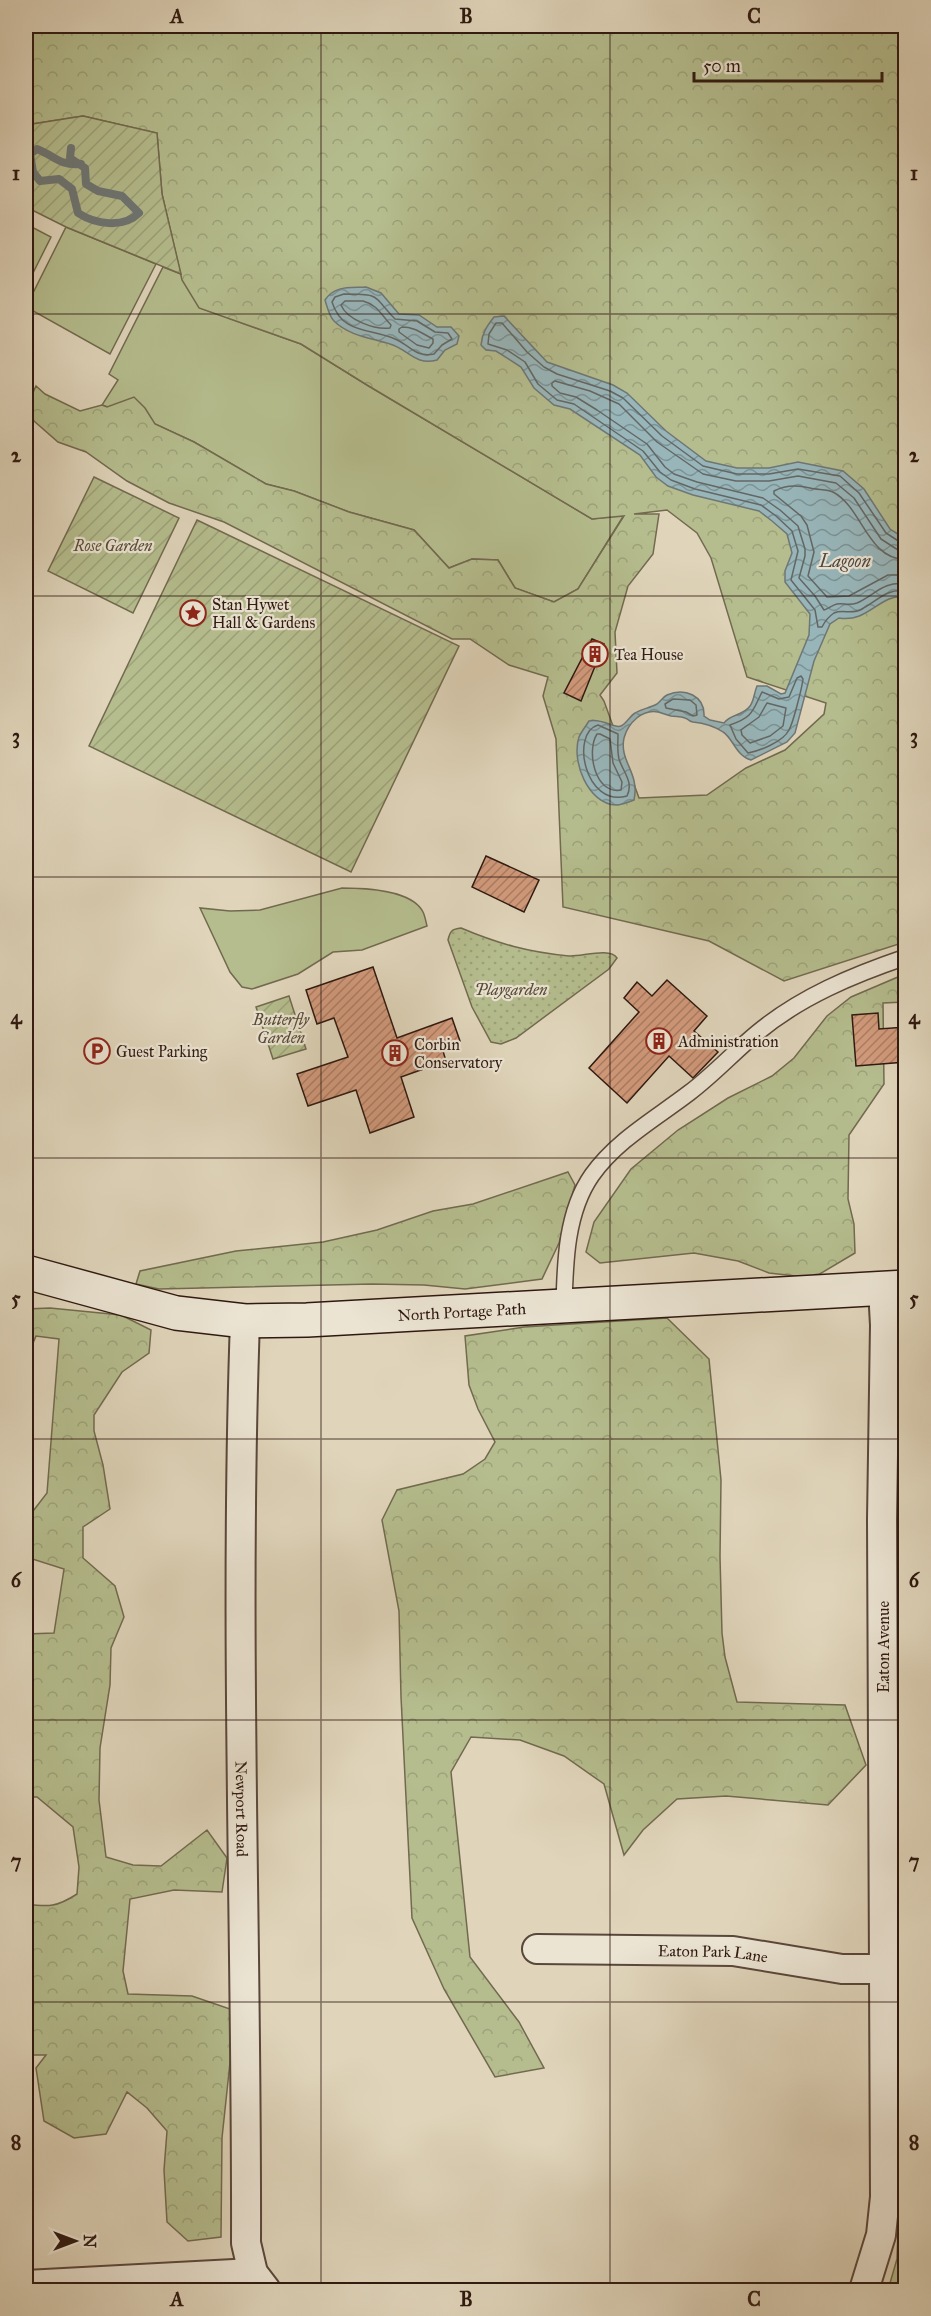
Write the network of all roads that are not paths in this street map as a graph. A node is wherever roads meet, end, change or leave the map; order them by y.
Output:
1 (906, 957) edge
2 (26, 1272) edge
3 (894, 1288) edge
4 (564, 1306) junction
5 (245, 1321) junction
6 (537, 1949) dead end
7 (886, 1969) junction
8 (896, 2037) edge
9 (259, 2282) edge
10 (26, 2285) edge
11 (864, 2290) edge

1 - 4 lane
2 - 5 main road, North Portage Path
3 - 4 main road, North Portage Path
3 - 7 street, Eaton Avenue
4 - 5 main road, North Portage Path
5 - 9 street, Newport Road
6 - 7 street, Eaton Park Lane
7 - 8 street, Eaton Avenue
8 - 11 street, Eaton Avenue
9 - 10 street

